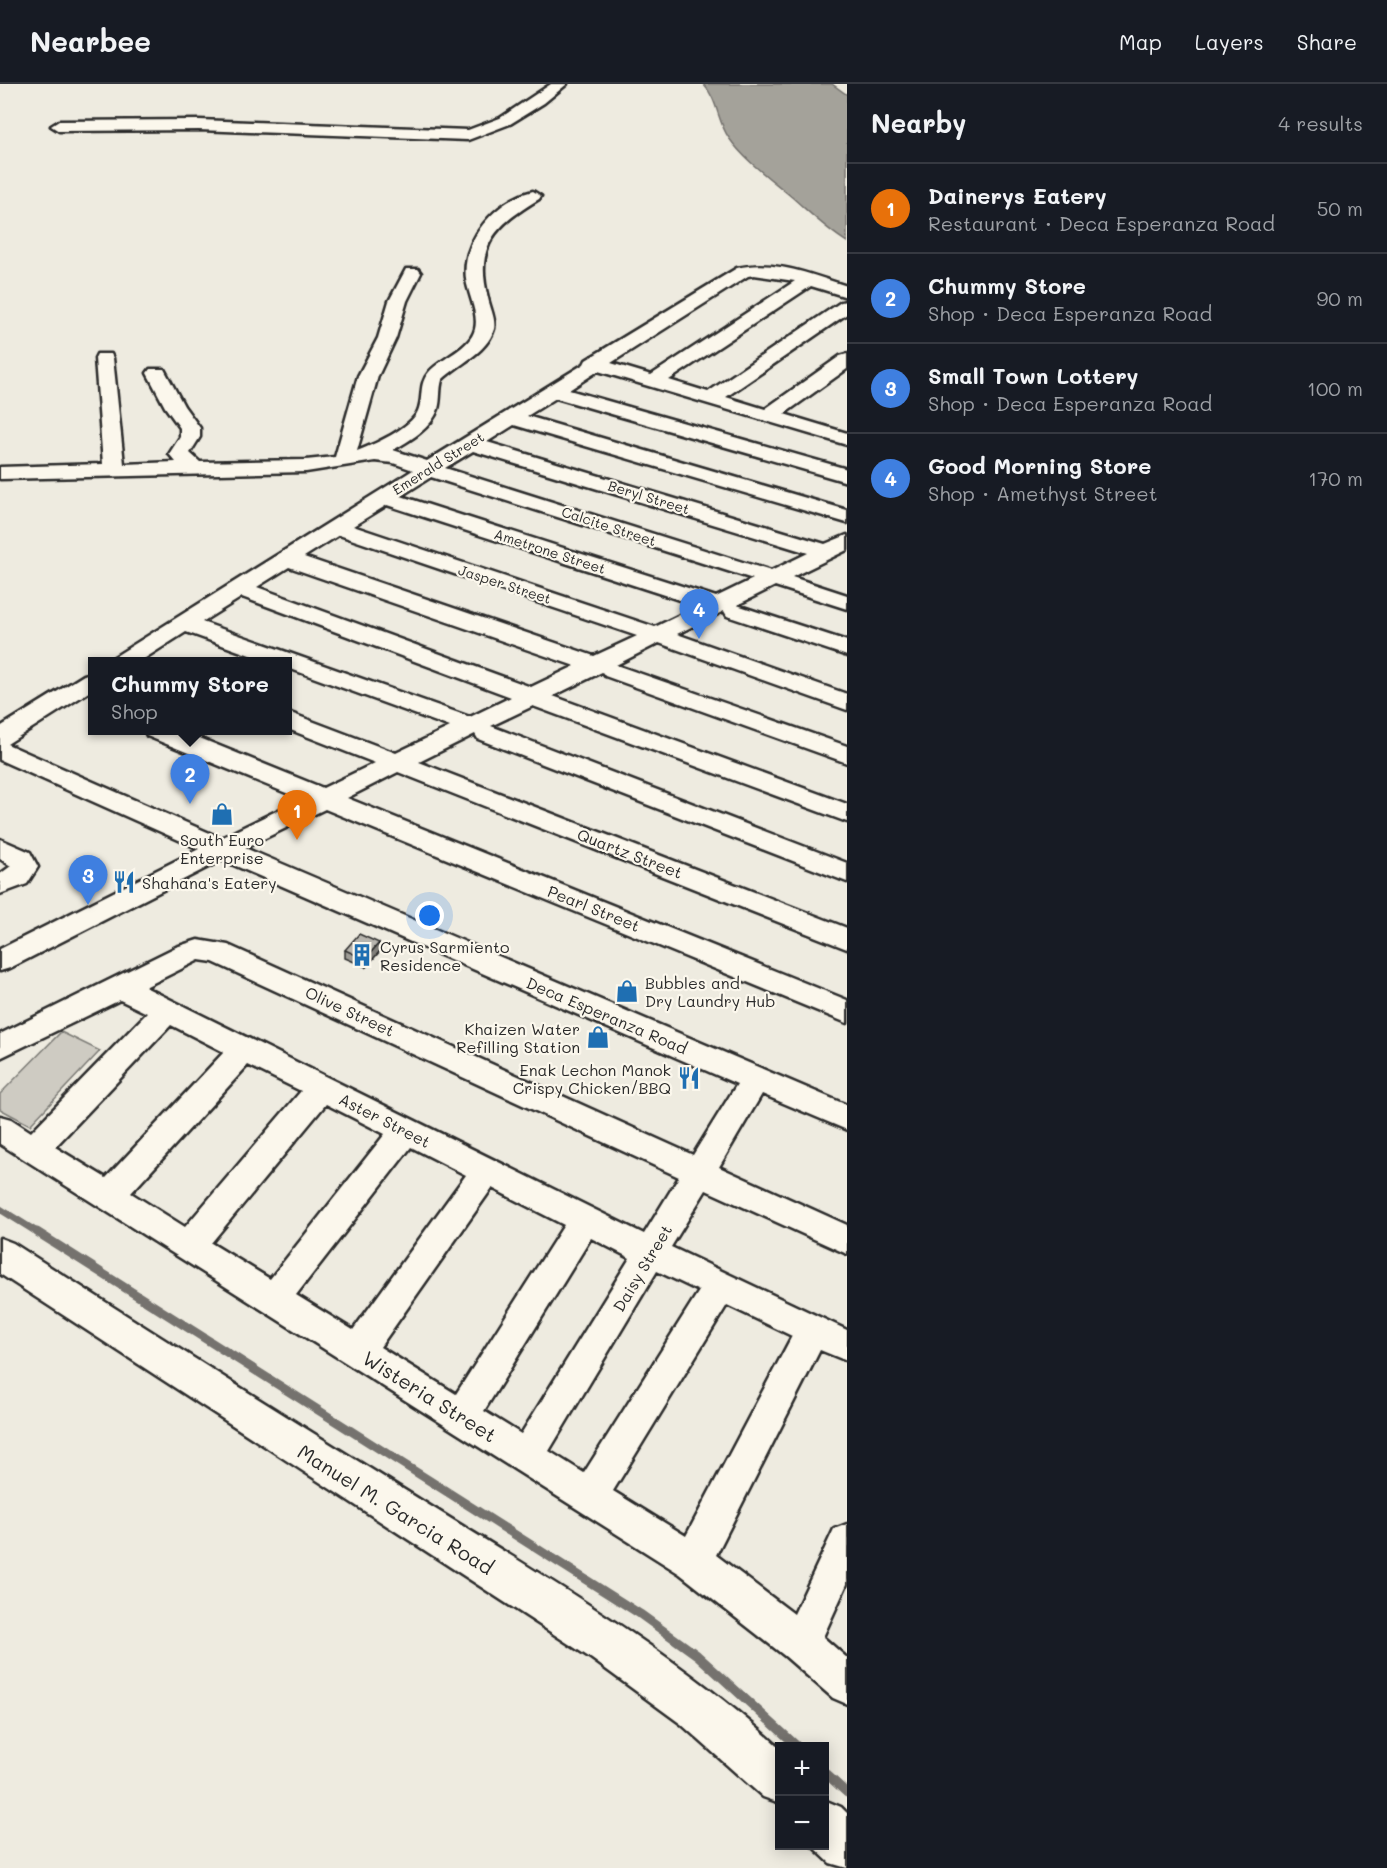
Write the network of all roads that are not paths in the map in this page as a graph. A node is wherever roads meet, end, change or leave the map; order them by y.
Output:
1 (560, 84) edge
2 (59, 126) dead end
3 (533, 196) dead end
4 (412, 273) dead end
5 (807, 280) junction
6 (847, 292) edge
7 (847, 306) edge
8 (104, 358) dead end
9 (847, 360) edge
10 (593, 364) junction
11 (157, 373) dead end
12 (654, 382) junction
13 (552, 391) junction
14 (710, 399) junction
15 (768, 416) junction
16 (509, 417) junction
17 (847, 421) edge
18 (838, 437) edge
19 (469, 443) junction
20 (365, 455) junction
21 (344, 460) junction
22 (195, 468) junction
23 (428, 469) junction
24 (114, 470) junction
25 (0, 473) edge
26 (847, 476) edge
27 (383, 497) junction
28 (847, 517) edge
29 (335, 528) junction
30 (841, 550) edge
31 (286, 558) junction
32 (782, 582) junction
33 (239, 588) junction
34 (847, 602) edge
35 (727, 608) junction
36 (184, 623) junction
37 (666, 638) junction
38 (847, 650) edge
39 (133, 657) edge
40 (278, 657) edge
41 (292, 662) edge
42 (604, 668) junction
43 (88, 683) edge
44 (68, 696) junction
45 (539, 700) junction
46 (847, 702) edge
47 (88, 703) edge
48 (292, 722) edge
49 (479, 730) junction
50 (168, 735) edge
51 (0, 738) edge
52 (0, 750) edge
53 (847, 755) edge
54 (406, 765) junction
55 (333, 801) junction
56 (847, 813) edge
57 (0, 848) edge
58 (219, 855) junction
59 (847, 873) edge
60 (0, 885) edge
61 (847, 939) edge
62 (0, 961) edge
63 (120, 987) junction
64 (167, 1011) junction
65 (847, 1012) edge
66 (0, 1047) edge
67 (244, 1050) junction
68 (756, 1079) junction
69 (321, 1088) junction
70 (847, 1119) edge
71 (0, 1128) edge
72 (406, 1130) junction
73 (34, 1149) junction
74 (488, 1171) junction
75 (700, 1173) junction
76 (109, 1196) junction
77 (585, 1220) junction
78 (847, 1240) edge
79 (189, 1245) junction
80 (651, 1253) junction
81 (0, 1254) edge
82 (720, 1286) junction
83 (274, 1299) junction
84 (813, 1330) junction
85 (847, 1346) edge
86 (358, 1351) junction
87 (462, 1416) junction
88 (527, 1456) junction
89 (590, 1495) junction
90 (847, 1542) edge
91 (693, 1561) junction
92 (800, 1643) junction
93 (847, 1684) edge
94 (775, 1775) edge
95 (829, 1828) edge
96 (847, 1846) edge

1 - 2 street
3 - 20 street
4 - 21 street
5 - 6 street
5 - 10 street, Emerald Street
5 - 12 street
7 - 14 street
8 - 24 street
9 - 15 street
10 - 12 street
10 - 13 street, Emerald Street
11 - 22 street
12 - 14 street
13 - 16 street, Emerald Street
13 - 26 street
14 - 15 street
15 - 18 street
16 - 19 street, Emerald Street
16 - 28 street
17 - 18 street
19 - 23 street, Emerald Street
19 - 30 street, Beryl Street
20 - 21 street
20 - 23 street, Calcite Street
21 - 22 street
22 - 24 street
23 - 27 street, Emerald Street
23 - 32 street, Calcite Street
24 - 25 street
27 - 29 street, Emerald Street
27 - 35 street, Ametrone Street
29 - 31 street, Emerald Street
29 - 37 street, Jasper Street
30 - 32 street
31 - 33 street, Emerald Street
31 - 42 street
32 - 34 street, Calcite Street
32 - 35 street
33 - 36 street, Emerald Street
33 - 45 street
35 - 37 street
35 - 38 street, Ametrone Street
36 - 39 street, Emerald Street
36 - 40 street
37 - 42 street
37 - 46 street, Jasper Street
41 - 49 street
42 - 45 street
42 - 53 street
43 - 44 street
44 - 47 street
44 - 51 street
45 - 49 street
45 - 56 street
48 - 54 street, Quartz Street
49 - 54 street
49 - 59 street
50 - 55 street, Pearl Street
52 - 58 street, Deca Esperanza Road
54 - 55 street
54 - 61 street, Quartz Street
55 - 58 street
55 - 65 street, Pearl Street
57 - 60 street
58 - 62 street
58 - 68 street, Deca Esperanza Road
63 - 64 street, Aster Street
63 - 66 street, Olive Street
63 - 75 street, Olive Street
64 - 67 street, Aster Street
64 - 73 street
67 - 69 street, Aster Street
67 - 76 street
68 - 70 street, Deca Esperanza Road
68 - 75 street, Daisy Street
69 - 72 street, Aster Street
69 - 79 street
71 - 73 street, Wisteria Street
72 - 74 street, Aster Street
72 - 83 street
73 - 76 street, Wisteria Street
74 - 77 street, Aster Street
74 - 86 street
75 - 78 street, Olive Street
75 - 80 street, Daisy Street
76 - 79 street, Wisteria Street
77 - 80 street, Aster Street
77 - 87 street
79 - 83 street, Wisteria Street
80 - 82 street, Aster Street
80 - 88 street, Daisy Street
81 - 94 main road, Manuel M. Garcia Road
82 - 84 street, Aster Street
82 - 89 street
83 - 86 street, Wisteria Street
84 - 85 street, Aster Street
84 - 91 street
86 - 87 street, Wisteria Street
87 - 88 street, Wisteria Street
88 - 89 street, Wisteria Street
89 - 91 street, Wisteria Street
90 - 92 street
91 - 92 street, Wisteria Street
92 - 93 street, Wisteria Street
95 - 96 main road

